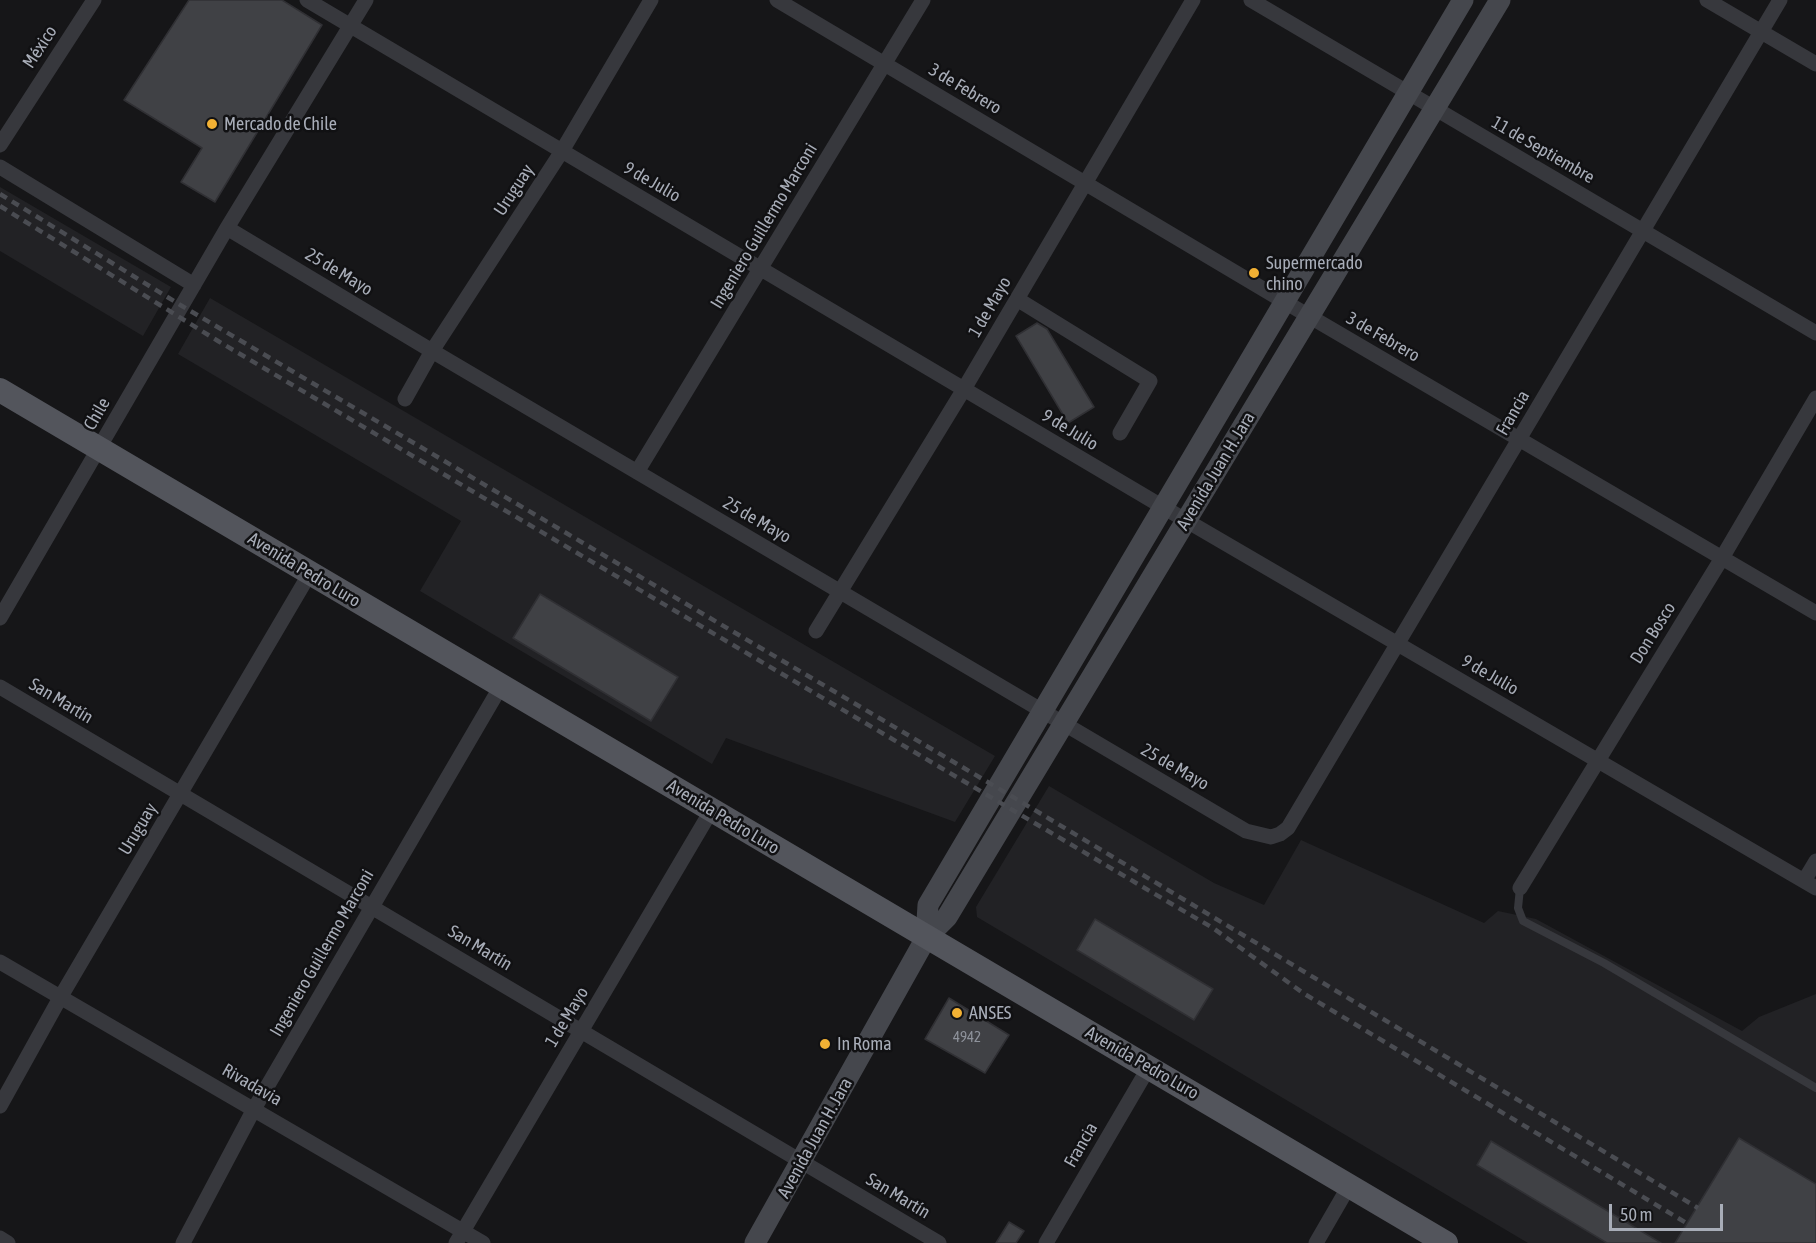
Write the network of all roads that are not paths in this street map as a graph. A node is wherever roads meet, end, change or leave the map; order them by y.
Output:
1 (94, 0) edge
2 (307, 0) edge
3 (366, 0) edge
4 (651, 0) edge
5 (777, 0) edge
6 (923, 0) edge
7 (1193, 0) edge
8 (1251, 0) edge
9 (1463, 0) edge
10 (1500, 0) edge
11 (1707, 0) edge
12 (1780, 0) edge
13 (351, 26) junction
14 (1761, 32) junction
15 (885, 64) junction
16 (1816, 64) edge
17 (1408, 93) junction
18 (1435, 109) junction
19 (0, 145) edge
20 (562, 151) junction
21 (0, 167) edge
22 (1086, 183) junction
23 (227, 228) junction
24 (1642, 230) junction
25 (761, 269) junction
26 (194, 285) junction
27 (1017, 299) junction
28 (1285, 302) junction
29 (1310, 316) junction
30 (1816, 333) edge
31 (432, 351) junction
32 (964, 389) junction
33 (0, 390) edge
34 (1816, 398) edge
35 (405, 399) dead end
36 (1120, 433) dead end
37 (1520, 439) junction
38 (99, 448) junction
39 (637, 472) junction
40 (1163, 507) junction
41 (1186, 520) junction
42 (1722, 558) junction
43 (310, 573) junction
44 (840, 592) junction
45 (1816, 613) edge
46 (0, 618) edge
47 (816, 631) dead end
48 (1397, 644) junction
49 (501, 686) junction
50 (0, 687) edge
51 (1043, 710) junction
52 (1064, 724) junction
53 (1598, 760) junction
54 (181, 794) junction
55 (711, 811) junction
56 (1271, 837) joint
57 (1816, 861) edge
58 (1810, 885) edge
59 (1520, 888) joint
60 (372, 907) junction
61 (926, 938) junction
62 (0, 962) edge
63 (60, 998) junction
64 (581, 1031) junction
65 (1149, 1067) junction
66 (1816, 1088) edge
67 (0, 1106) edge
68 (254, 1109) junction
69 (802, 1162) junction
70 (1349, 1186) junction
71 (459, 1237) edge
72 (0, 1238) edge
73 (8, 1243) edge
74 (183, 1243) edge
75 (483, 1243) edge
76 (755, 1243) edge
77 (939, 1243) edge
78 (1046, 1243) edge
79 (1316, 1243) edge
80 (1446, 1243) edge

1 - 19 street, México
2 - 13 street, 9 de Julio
3 - 13 street, Chile
4 - 20 street, Uruguay
5 - 15 street, 3 de Febrero
6 - 15 street, Ingeniero Guillermo Marconi
7 - 22 street, 1 de Mayo
8 - 17 street, 11 de Septiembre
9 - 17 main road, Avenida Juan H. Jara
10 - 18 main road, Avenida Juan H. Jara
11 - 14 street
12 - 14 street, Francia
13 - 20 street, 9 de Julio
13 - 23 street, Chile
14 - 16 street
14 - 24 street, Francia
15 - 22 street, 3 de Febrero
15 - 25 street, Ingeniero Guillermo Marconi
17 - 18 street, 11 de Septiembre
17 - 28 main road, Avenida Juan H. Jara
18 - 24 street, 11 de Septiembre
18 - 29 main road, Avenida Juan H. Jara
20 - 25 street, 9 de Julio
20 - 31 street, Uruguay
21 - 26 street
22 - 27 street, 1 de Mayo
22 - 28 street, 3 de Febrero
23 - 26 street, Chile
23 - 31 street, 25 de Mayo
24 - 30 street, 11 de Septiembre
24 - 37 street, Francia
25 - 32 street, 9 de Julio
25 - 39 street, Ingeniero Guillermo Marconi
26 - 38 street, Chile
27 - 32 street, 1 de Mayo
27 - 36 street
28 - 29 street, 3 de Febrero
28 - 40 main road, Avenida Juan H. Jara
29 - 37 street, 3 de Febrero
29 - 41 main road, Avenida Juan H. Jara
31 - 35 street, Uruguay
31 - 39 street, 25 de Mayo
32 - 40 street, 9 de Julio
32 - 44 street, 1 de Mayo
33 - 38 main road, Avenida Pedro Luro
34 - 42 street, Don Bosco
37 - 42 street, 3 de Febrero
37 - 48 street, Francia
38 - 43 main road, Avenida Pedro Luro
38 - 46 street, Chile
39 - 44 street, 25 de Mayo
40 - 41 street, 9 de Julio
40 - 51 main road, Avenida Juan H. Jara
41 - 48 street, 9 de Julio
41 - 52 main road, Avenida Juan H. Jara
42 - 45 street, 3 de Febrero
42 - 53 street, Don Bosco
43 - 49 main road, Avenida Pedro Luro
43 - 54 street, Uruguay
44 - 47 street, 1 de Mayo
44 - 51 street, 25 de Mayo
48 - 53 street, 9 de Julio
48 - 56 street, Francia
49 - 55 main road, Avenida Pedro Luro
49 - 60 street, Ingeniero Guillermo Marconi
50 - 54 street, San Martín
51 - 52 street, 25 de Mayo
51 - 61 main road, Avenida Juan H. Jara
52 - 56 street, 25 de Mayo
52 - 61 main road, Avenida Juan H. Jara
53 - 58 street, 9 de Julio
53 - 59 street, Don Bosco
54 - 60 street, San Martín
54 - 63 street, Uruguay
55 - 61 main road, Avenida Pedro Luro
55 - 64 street, 1 de Mayo
57 - 58 street
59 - 66 lane
60 - 64 street, San Martín
60 - 68 street, Ingeniero Guillermo Marconi
61 - 65 main road, Avenida Pedro Luro
61 - 69 main road, Avenida Juan H. Jara
62 - 63 street, Rivadavia
63 - 67 street, Uruguay
63 - 68 street, Rivadavia
64 - 69 street, San Martín
64 - 71 street, 1 de Mayo
65 - 70 main road, Avenida Pedro Luro
65 - 78 street, Francia
68 - 71 street, Rivadavia
68 - 74 street, Ingeniero Guillermo Marconi
69 - 76 main road, Avenida Juan H. Jara
69 - 77 street, San Martín
70 - 79 street
70 - 80 main road, Avenida Pedro Luro
71 - 75 street, Rivadavia
72 - 73 street

